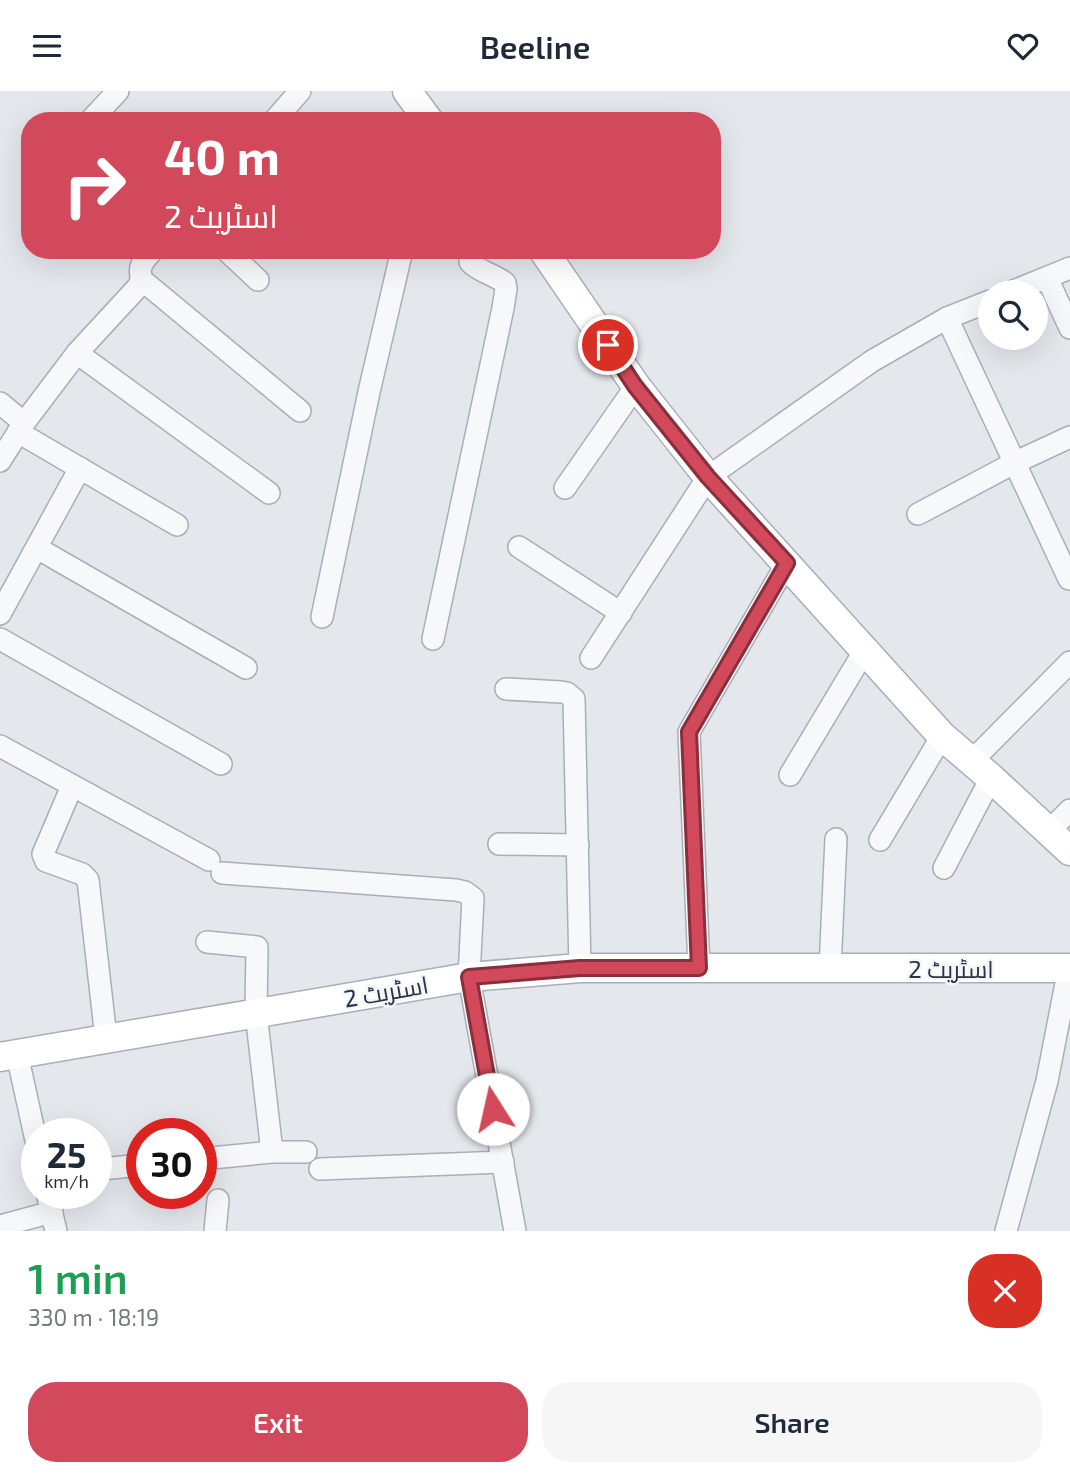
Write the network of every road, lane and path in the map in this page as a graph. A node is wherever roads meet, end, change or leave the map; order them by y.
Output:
1 (118, 91) edge
2 (300, 91) edge
3 (407, 91) edge
4 (98, 112) edge
5 (282, 112) edge
6 (422, 112) edge
7 (145, 259) edge
8 (236, 259) edge
9 (400, 259) edge
10 (470, 259) edge
11 (549, 259) edge
12 (1070, 268) edge
13 (1048, 278) junction
14 (142, 280) junction
15 (258, 280) dead end
16 (1043, 280) edge
17 (978, 306) edge
18 (947, 318) junction
19 (1070, 328) edge
20 (77, 353) junction
21 (635, 386) junction
22 (0, 404) edge
23 (300, 411) dead end
24 (21, 428) junction
25 (1070, 437) edge
26 (0, 461) edge
27 (1014, 463) junction
28 (80, 468) junction
29 (708, 477) junction
30 (565, 488) dead end
31 (268, 493) dead end
32 (918, 514) dead end
33 (177, 525) dead end
34 (519, 547) dead end
35 (37, 548) junction
36 (787, 563) junction
37 (1069, 579) edge
38 (621, 613) junction
39 (0, 614) edge
40 (322, 617) dead end
41 (0, 639) edge
42 (433, 639) dead end
43 (865, 650) junction
44 (592, 658) dead end
45 (1070, 662) edge
46 (246, 668) dead end
47 (506, 689) dead end
48 (943, 736) junction
49 (0, 746) edge
50 (221, 764) dead end
51 (981, 769) junction
52 (790, 775) dead end
53 (72, 786) junction
54 (1070, 810) edge
55 (1049, 831) junction
56 (836, 839) dead end
57 (880, 840) dead end
58 (499, 844) dead end
59 (578, 845) junction
60 (1070, 851) edge
61 (944, 868) dead end
62 (207, 942) dead end
63 (580, 968) junction
64 (699, 968) junction
65 (830, 968) junction
66 (1069, 968) edge
67 (469, 977) junction
68 (256, 1013) junction
69 (106, 1038) junction
70 (8, 1055) edge
71 (28, 1118) edge
72 (306, 1151) dead end
73 (272, 1152) junction
74 (217, 1157) edge
75 (503, 1162) junction
76 (320, 1170) dead end
77 (219, 1200) dead end
78 (52, 1212) edge
79 (0, 1226) edge
80 (215, 1231) edge
81 (515, 1231) edge
82 (1006, 1231) edge

1 - 4 street
2 - 5 street
3 - 6 street
7 - 14 street
8 - 15 street
9 - 40 street
10 - 42 street
11 - 21 street
12 - 13 street
13 - 16 street
13 - 19 street
14 - 20 street
14 - 23 street
17 - 18 street
18 - 27 street
18 - 29 street
20 - 24 street
20 - 31 street
21 - 29 street
21 - 30 street
22 - 24 street
24 - 26 street
24 - 28 street
25 - 27 street
27 - 32 street
27 - 37 street
28 - 33 street
28 - 35 street
29 - 36 street
29 - 38 street
34 - 38 street
35 - 39 street
35 - 46 street
36 - 43 street
36 - 64 street
38 - 44 street
41 - 50 street
43 - 48 street
43 - 52 street
45 - 51 street
47 - 59 street
48 - 51 street
48 - 57 street
49 - 53 street
51 - 55 street
51 - 61 street
53 - 67 street
53 - 69 street
54 - 55 street
55 - 60 street
56 - 65 street
58 - 59 street
59 - 63 street
62 - 68 street
63 - 64 street, اسٹریٹ 2
63 - 67 street, اسٹریٹ 2
64 - 65 street, اسٹریٹ 2
65 - 66 street, اسٹریٹ 2
66 - 82 street
67 - 68 street, اسٹریٹ 2
67 - 75 street
68 - 69 street, اسٹریٹ 2
68 - 73 street
69 - 70 street, اسٹریٹ 2
70 - 71 street
72 - 73 street
73 - 74 street
75 - 76 street
75 - 81 street
77 - 80 street
78 - 79 street

